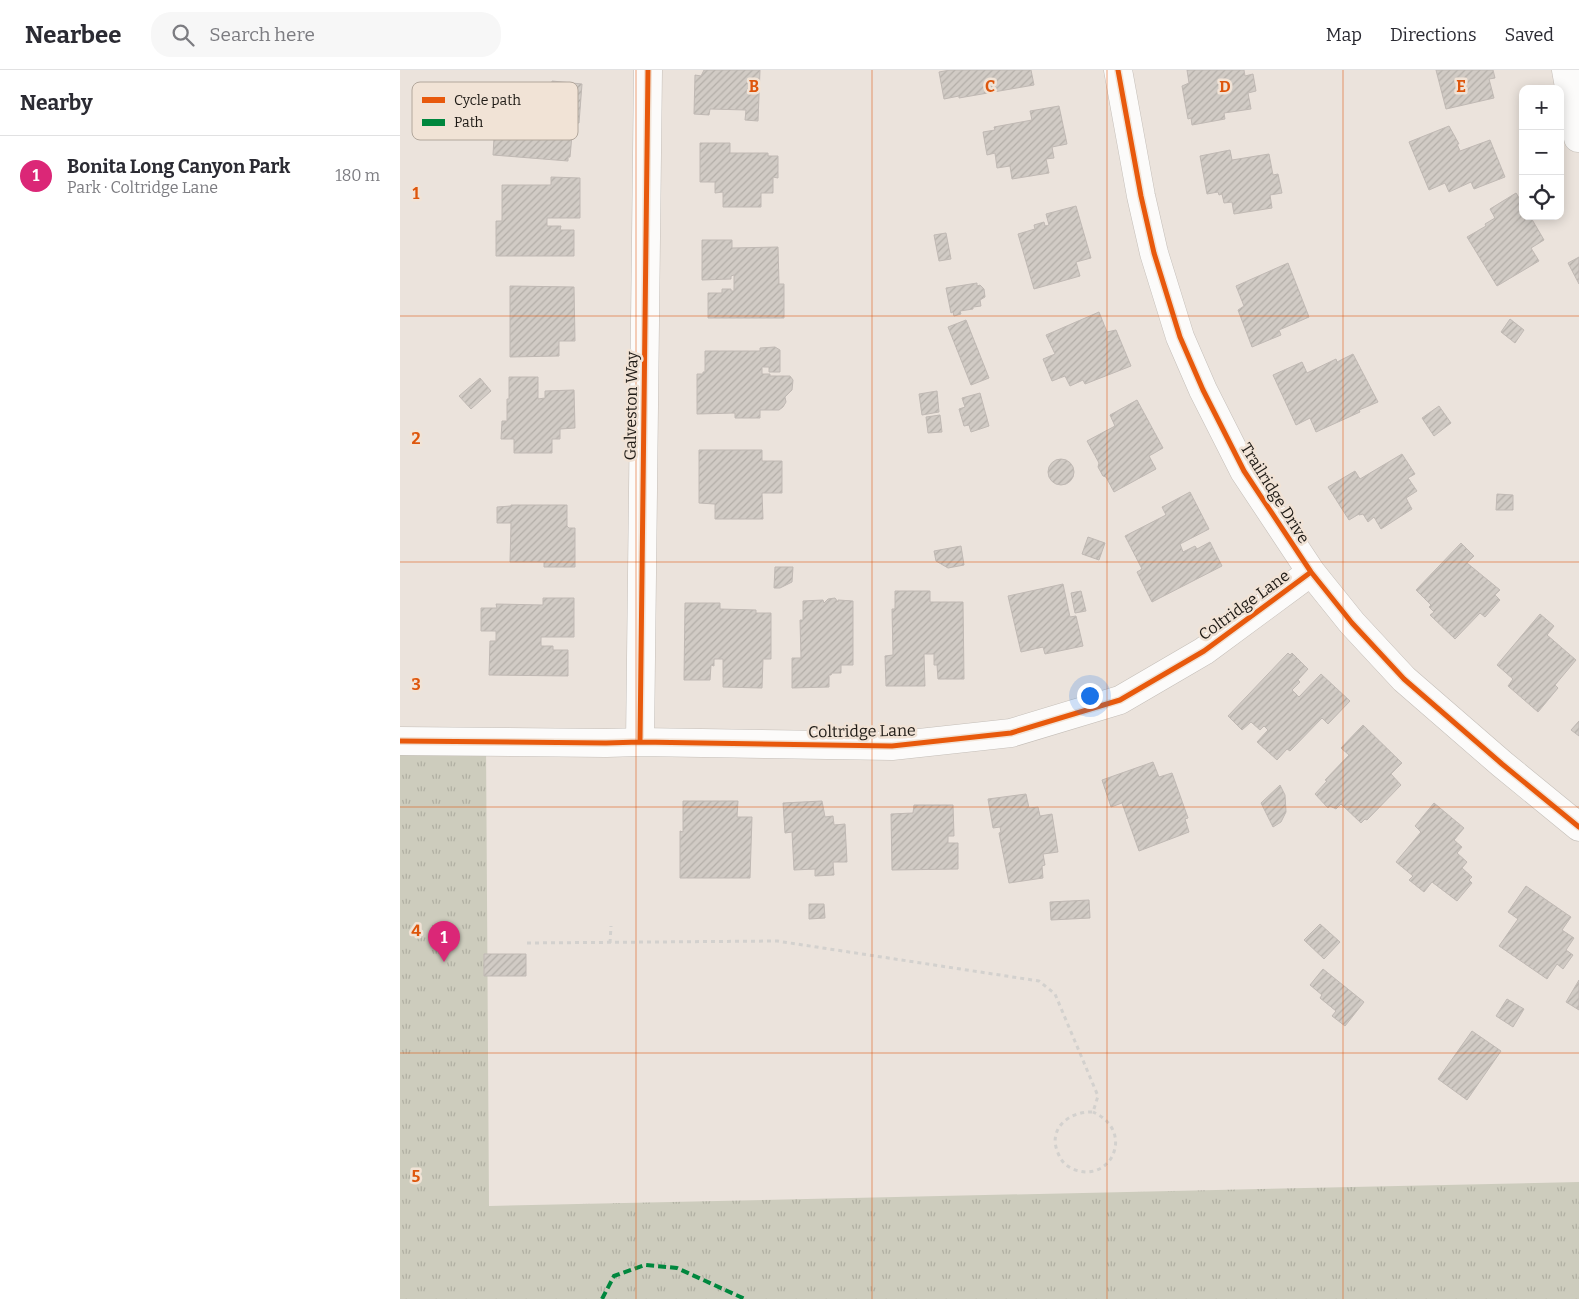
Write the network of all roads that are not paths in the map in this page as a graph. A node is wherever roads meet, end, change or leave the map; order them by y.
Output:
1 (648, 70) edge
2 (1118, 70) edge
3 (1566, 70) edge
4 (1578, 138) edge
5 (1311, 572) junction
6 (400, 741) edge
7 (640, 742) junction
8 (1579, 827) edge

1 - 7 street, Galveston Way
2 - 5 street, Trailridge Drive
3 - 4 street
5 - 7 street, Coltridge Lane
5 - 8 street, Trailridge Drive
6 - 7 street, Coltridge Lane

